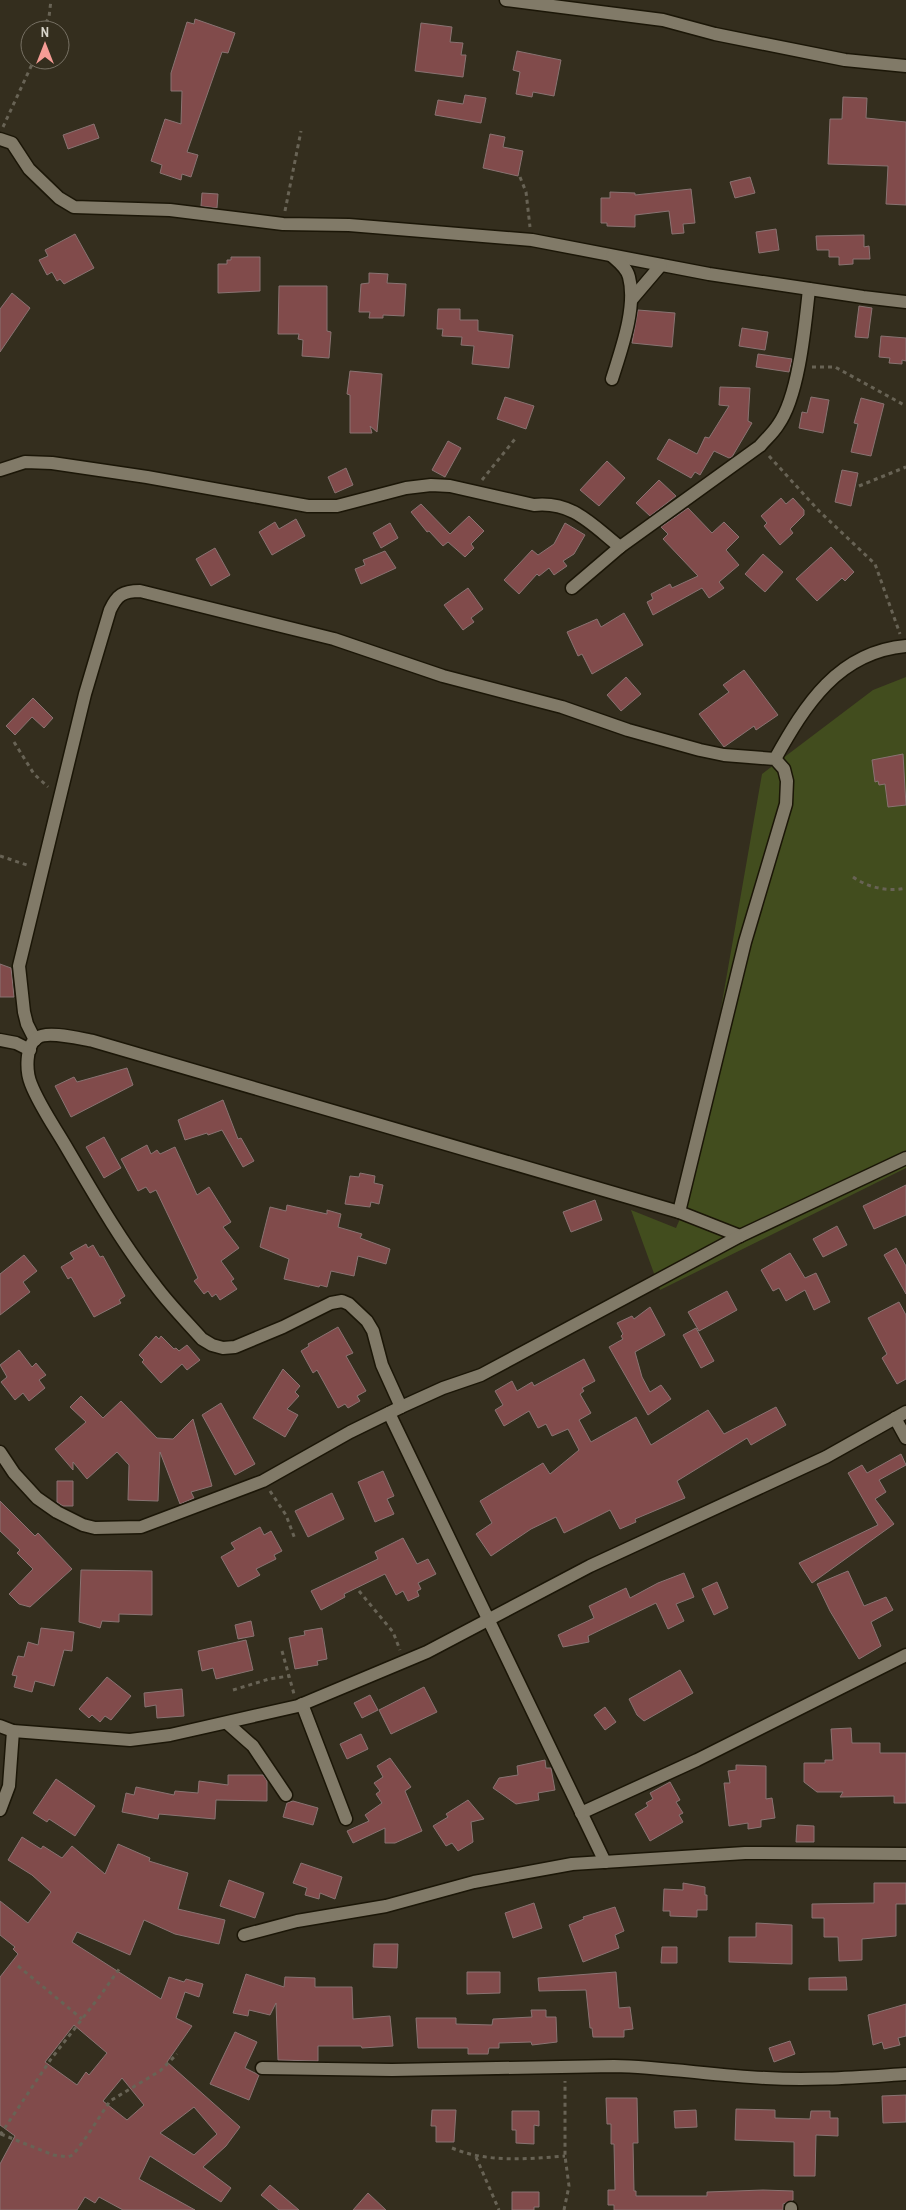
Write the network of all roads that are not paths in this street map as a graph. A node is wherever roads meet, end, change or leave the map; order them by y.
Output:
1 (506, 0) edge
2 (906, 66) edge
3 (0, 139) edge
4 (612, 256) junction
5 (661, 265) junction
6 (809, 290) junction
7 (632, 299) junction
8 (906, 302) edge
9 (612, 379) dead end
10 (0, 470) edge
11 (620, 548) junction
12 (572, 588) dead end
13 (905, 646) edge
14 (775, 759) junction
15 (0, 1040) edge
16 (33, 1045) junction
17 (906, 1158) edge
18 (679, 1212) junction
19 (740, 1236) junction
20 (401, 1407) junction
21 (388, 1413) junction
22 (901, 1415) edge
23 (906, 1438) edge
24 (0, 1452) edge
25 (488, 1620) junction
26 (906, 1655) edge
27 (300, 1705) junction
28 (227, 1723) junction
29 (0, 1726) edge
30 (13, 1731) junction
31 (286, 1795) dead end
32 (0, 1810) edge
33 (581, 1812) junction
34 (346, 1819) dead end
35 (906, 1854) edge
36 (605, 1862) junction
37 (244, 1935) dead end
38 (262, 2068) dead end
39 (906, 2074) edge

1 - 2 street
3 - 4 street
4 - 5 street
4 - 7 street
5 - 6 street
5 - 7 street
6 - 8 street
6 - 11 street
7 - 9 street
10 - 11 street
11 - 12 street
13 - 14 street
14 - 16 street
14 - 18 street
15 - 16 street
16 - 18 street
16 - 20 street
17 - 19 street
18 - 19 street
19 - 20 street
20 - 21 street
21 - 24 street
21 - 25 street
22 - 23 street
22 - 25 street
25 - 27 street
25 - 33 street
26 - 33 street
27 - 28 street
27 - 34 street
28 - 30 street
28 - 31 street
29 - 30 street
30 - 32 street
33 - 36 street
35 - 36 street
36 - 37 street
38 - 39 street

